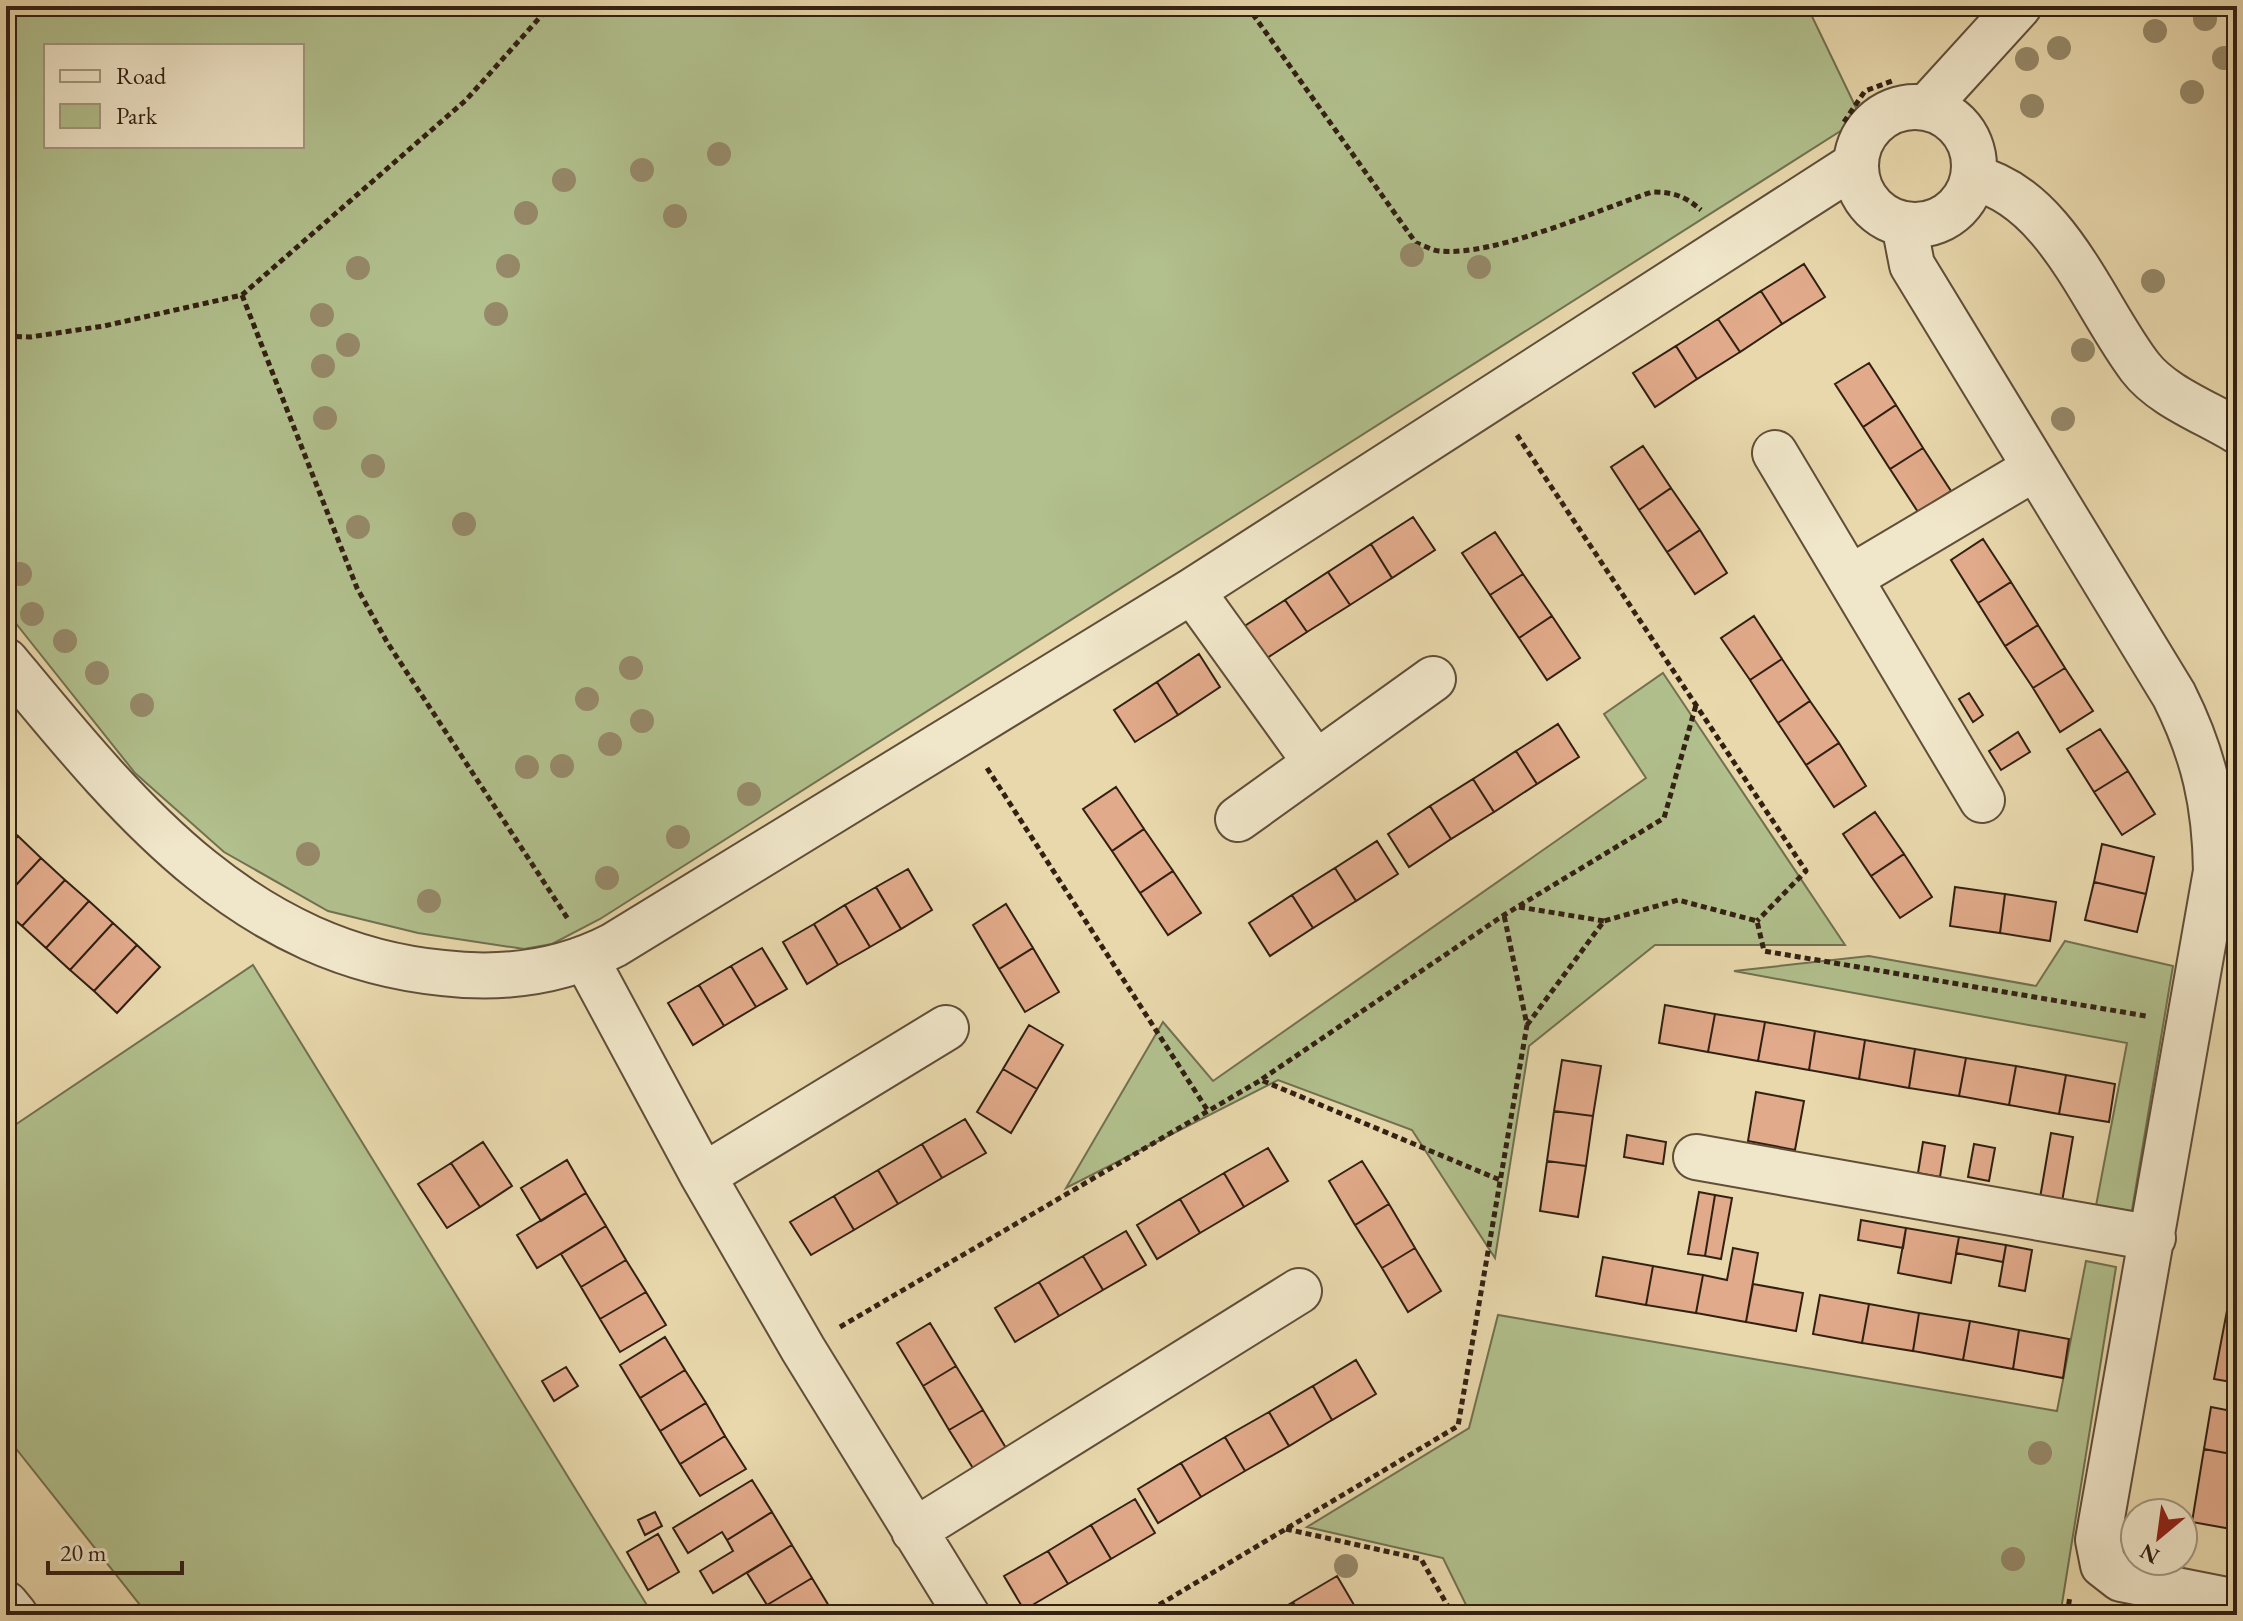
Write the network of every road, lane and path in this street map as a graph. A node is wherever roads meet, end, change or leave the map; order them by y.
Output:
1 (550, 6) edge
2 (1247, 6) edge
3 (2019, 6) edge
4 (1927, 107) junction
5 (1856, 164) junction
6 (1973, 178) junction
7 (1904, 224) junction
8 (1735, 239) junction
9 (242, 295) junction
10 (6, 336) edge
11 (1492, 398) junction
12 (2237, 431) edge
13 (1775, 453) dead end
14 (2035, 468) junction
15 (1850, 578) junction
16 (1192, 591) junction
17 (6, 661) edge
18 (1433, 679) dead end
19 (1696, 705) junction
20 (963, 730) junction
21 (1316, 763) junction
22 (1982, 800) dead end
23 (1238, 819) dead end
24 (1518, 907) junction
25 (1504, 915) junction
26 (1604, 921) junction
27 (1757, 921) junction
28 (586, 959) junction
29 (2190, 1024) junction
30 (1527, 1025) junction
31 (946, 1028) dead end
32 (1261, 1080) junction
33 (1208, 1111) junction
34 (1696, 1157) dead end
35 (703, 1176) junction
36 (1500, 1180) junction
37 (2153, 1238) junction
38 (1299, 1291) dead end
39 (803, 1349) junction
40 (1285, 1528) junction
41 (914, 1531) junction
42 (2142, 1600) edge
43 (2237, 1602) edge
44 (6, 1604) edge
45 (15, 1615) edge
46 (967, 1615) edge
47 (1142, 1615) edge
48 (1453, 1615) edge

1 - 9 path
2 - 8 path
3 - 4 street
4 - 5 street
4 - 6 street
5 - 7 street
5 - 8 street
6 - 7 street
6 - 12 street
7 - 14 street
8 - 11 street
9 - 10 path
9 - 28 path
11 - 16 street
11 - 19 path
13 - 15 street
14 - 15 street
14 - 29 street
15 - 22 street
16 - 20 street
16 - 21 street
17 - 28 street
18 - 21 street
19 - 24 path
19 - 27 path
20 - 28 street
20 - 33 path
21 - 23 street
24 - 25 path
24 - 26 path
25 - 30 path
25 - 32 path
26 - 27 path
26 - 30 path
27 - 29 path
28 - 35 street
29 - 37 street
30 - 36 path
31 - 35 street
32 - 33 path
32 - 36 path
33 - 39 path
34 - 37 street
35 - 39 street
36 - 40 path
37 - 42 street
38 - 41 street
39 - 41 street
40 - 47 path
40 - 48 path
41 - 46 street
42 - 43 street
44 - 45 street

